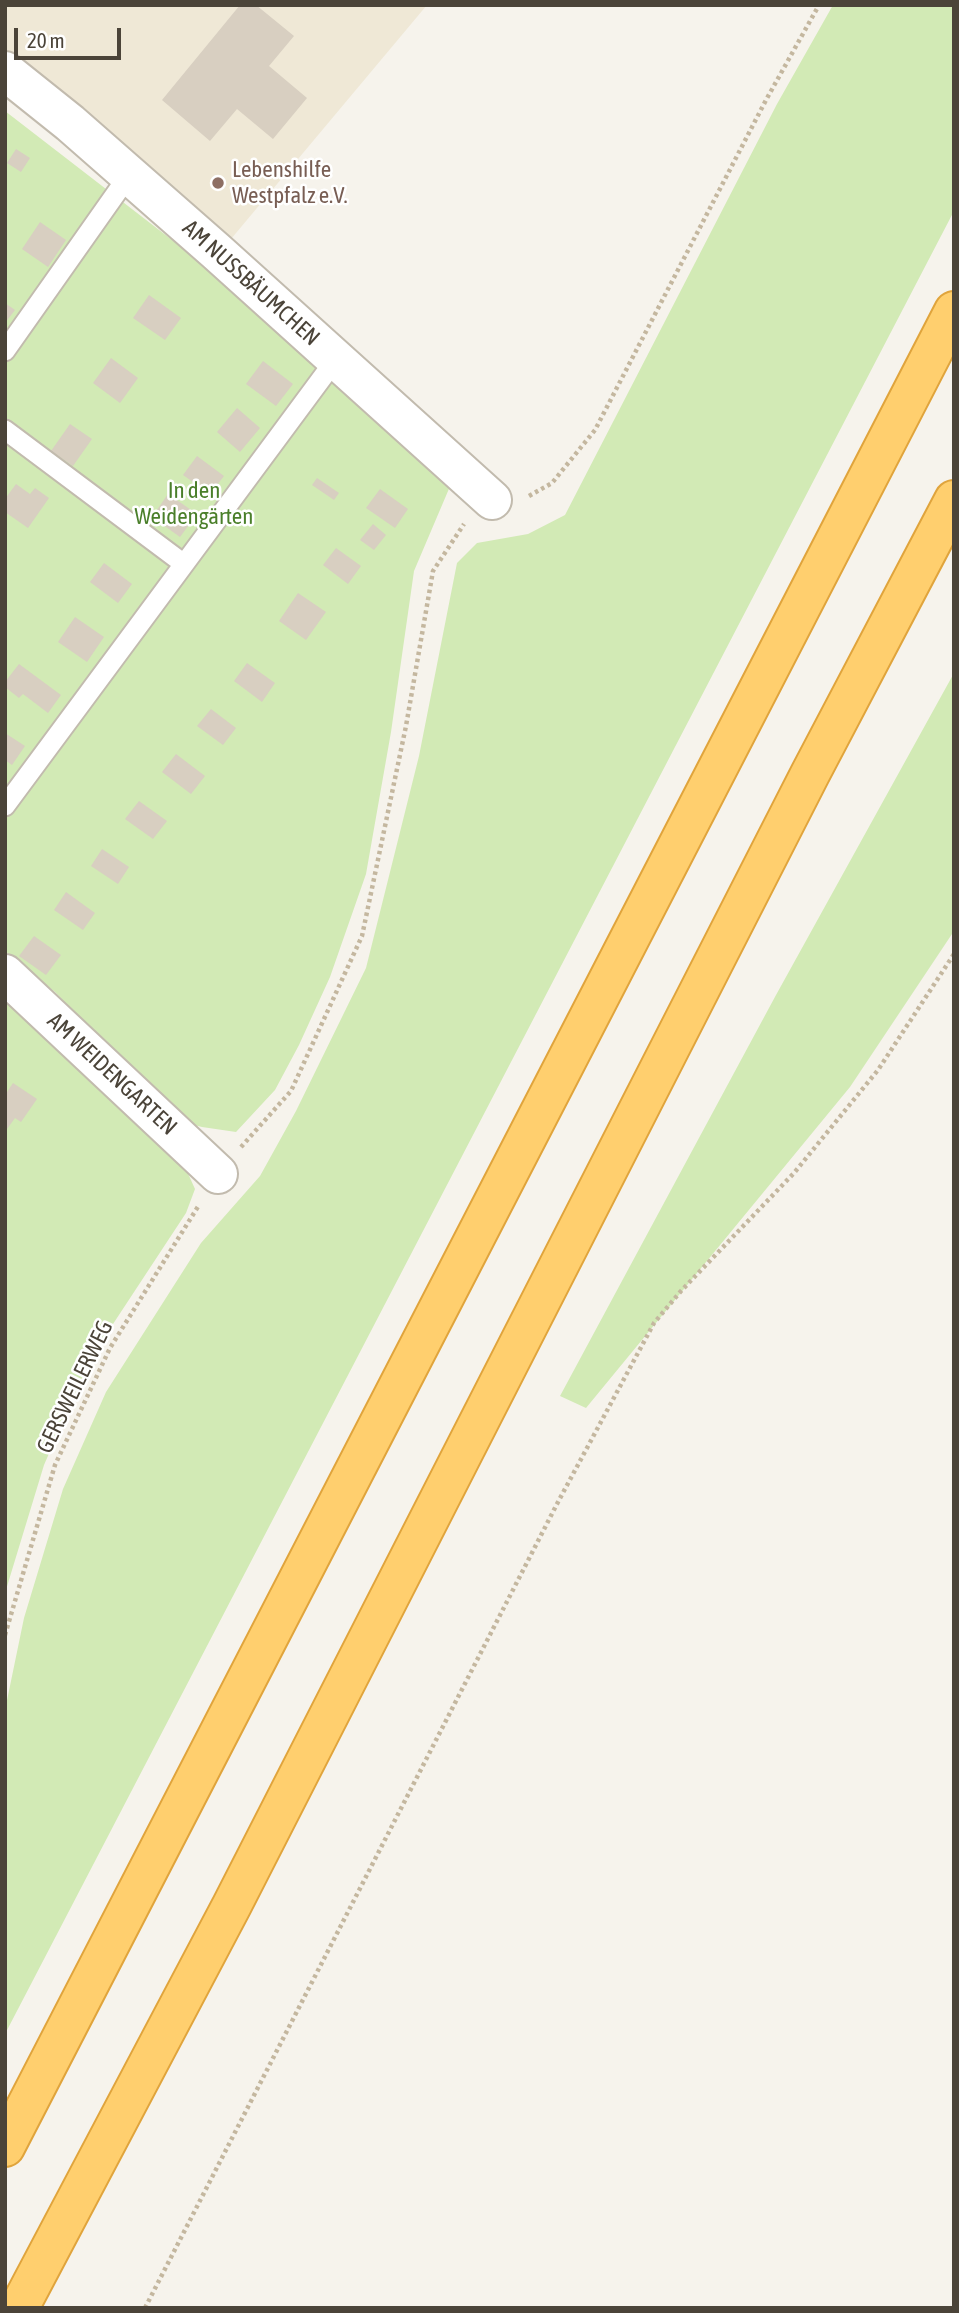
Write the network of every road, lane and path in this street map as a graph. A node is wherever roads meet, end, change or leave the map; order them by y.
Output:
1 (818, 5) edge
2 (5, 71) edge
3 (129, 175) junction
4 (954, 310) edge
5 (5, 351) edge
6 (336, 359) junction
7 (5, 430) edge
8 (492, 500) junction
9 (954, 500) edge
10 (184, 564) junction
11 (5, 806) edge
12 (954, 954) edge
13 (5, 974) edge
14 (218, 1174) junction
15 (5, 1635) edge
16 (5, 2147) edge
17 (19, 2308) edge
18 (145, 2308) edge

1 - 8 path
2 - 3 street, AM NUSSBÄUMCHEN
3 - 5 lane
3 - 6 street, AM NUSSBÄUMCHEN
4 - 16 highway
6 - 8 street, AM NUSSBÄUMCHEN
6 - 10 lane
7 - 10 lane
8 - 14 path, GERSWEILERWEG
9 - 17 highway
10 - 11 lane
12 - 18 path
13 - 14 street, AM WEIDENGARTEN
14 - 15 path, GERSWEILERWEG

